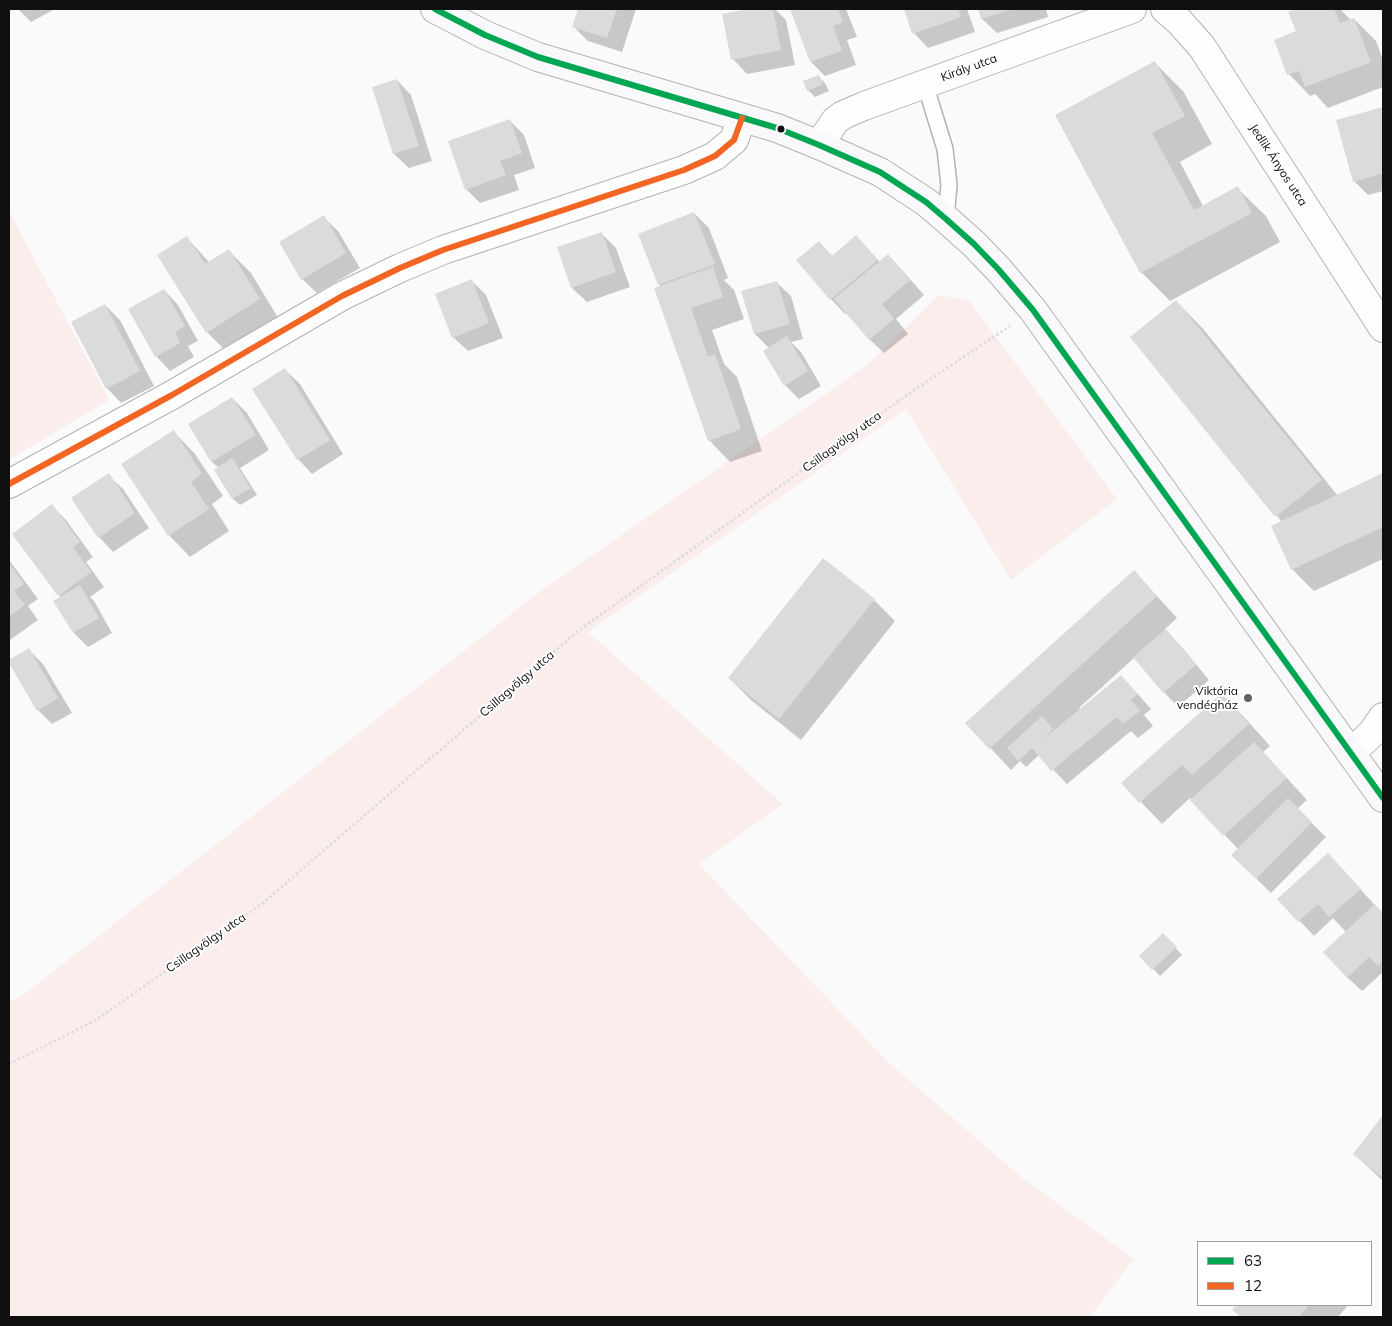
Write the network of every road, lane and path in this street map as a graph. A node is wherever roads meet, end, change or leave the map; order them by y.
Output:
1 (435, 9) edge
2 (1132, 9) edge
3 (1166, 9) edge
4 (925, 84) junction
5 (742, 118) junction
6 (819, 145) junction
7 (946, 219) junction
8 (1033, 310) junction
9 (1383, 328) edge
10 (9, 484) edge
11 (1383, 717) edge
12 (1351, 753) junction
13 (1383, 798) edge
14 (9, 1064) edge

1 - 5 main road
2 - 4 street, Király utca
3 - 9 street, Jedlik Ányos utca
4 - 6 street, Király utca
4 - 7 lane
5 - 6 main road
5 - 10 street
6 - 7 main road
7 - 8 main road
8 - 12 main road
8 - 14 path, Csillagvölgy utca
11 - 12 street
12 - 13 main road

